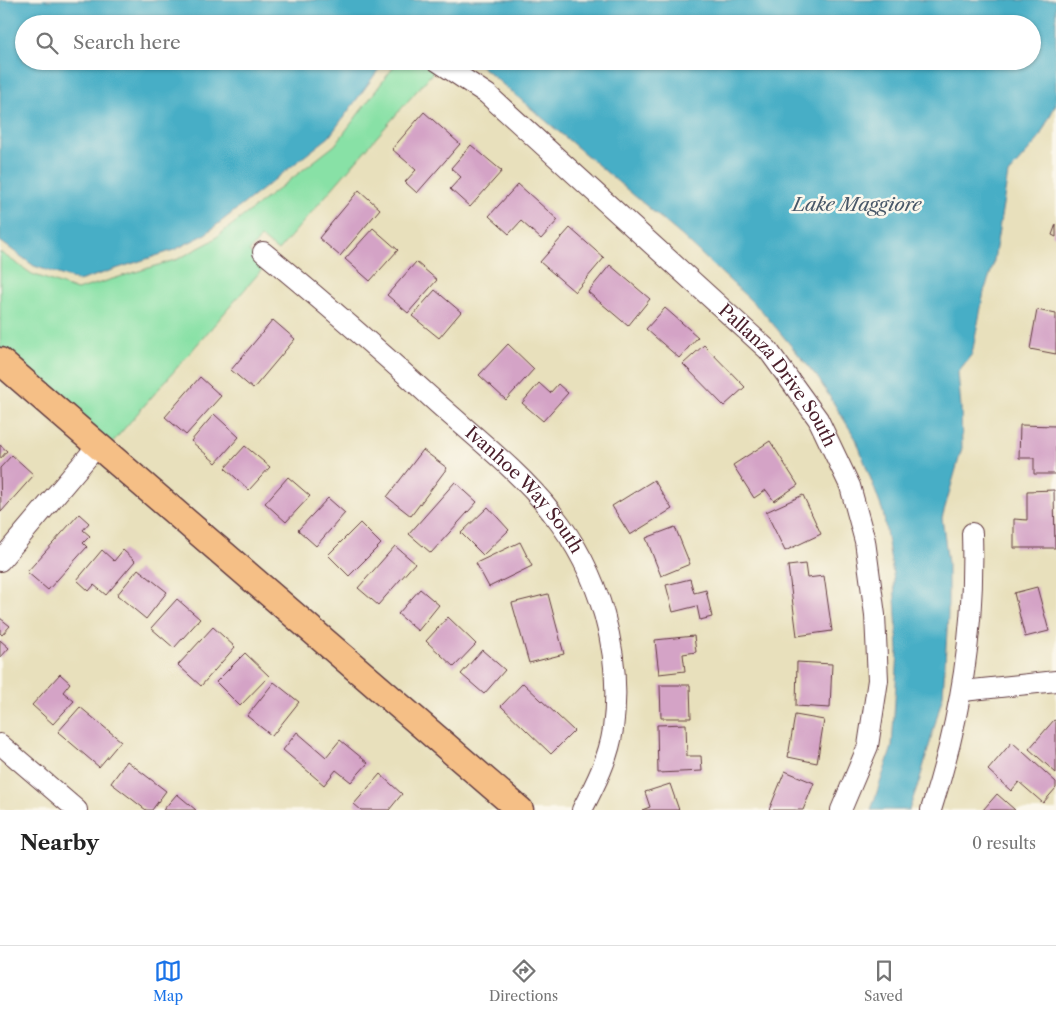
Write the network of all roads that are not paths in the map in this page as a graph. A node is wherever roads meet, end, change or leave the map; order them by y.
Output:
1 (451, 70) edge
2 (264, 252) dead end
3 (0, 361) edge
4 (98, 446) junction
5 (972, 533) dead end
6 (0, 561) edge
7 (1056, 681) edge
8 (963, 691) junction
9 (0, 744) edge
10 (76, 810) edge
11 (520, 810) edge
12 (582, 810) edge
13 (841, 810) edge
14 (931, 810) edge

1 - 13 street, Pallanza Drive South
2 - 12 street, Ivanhoe Way South
3 - 4 main road
4 - 6 street
4 - 11 main road
5 - 8 street
7 - 8 street
8 - 14 street
9 - 10 street

